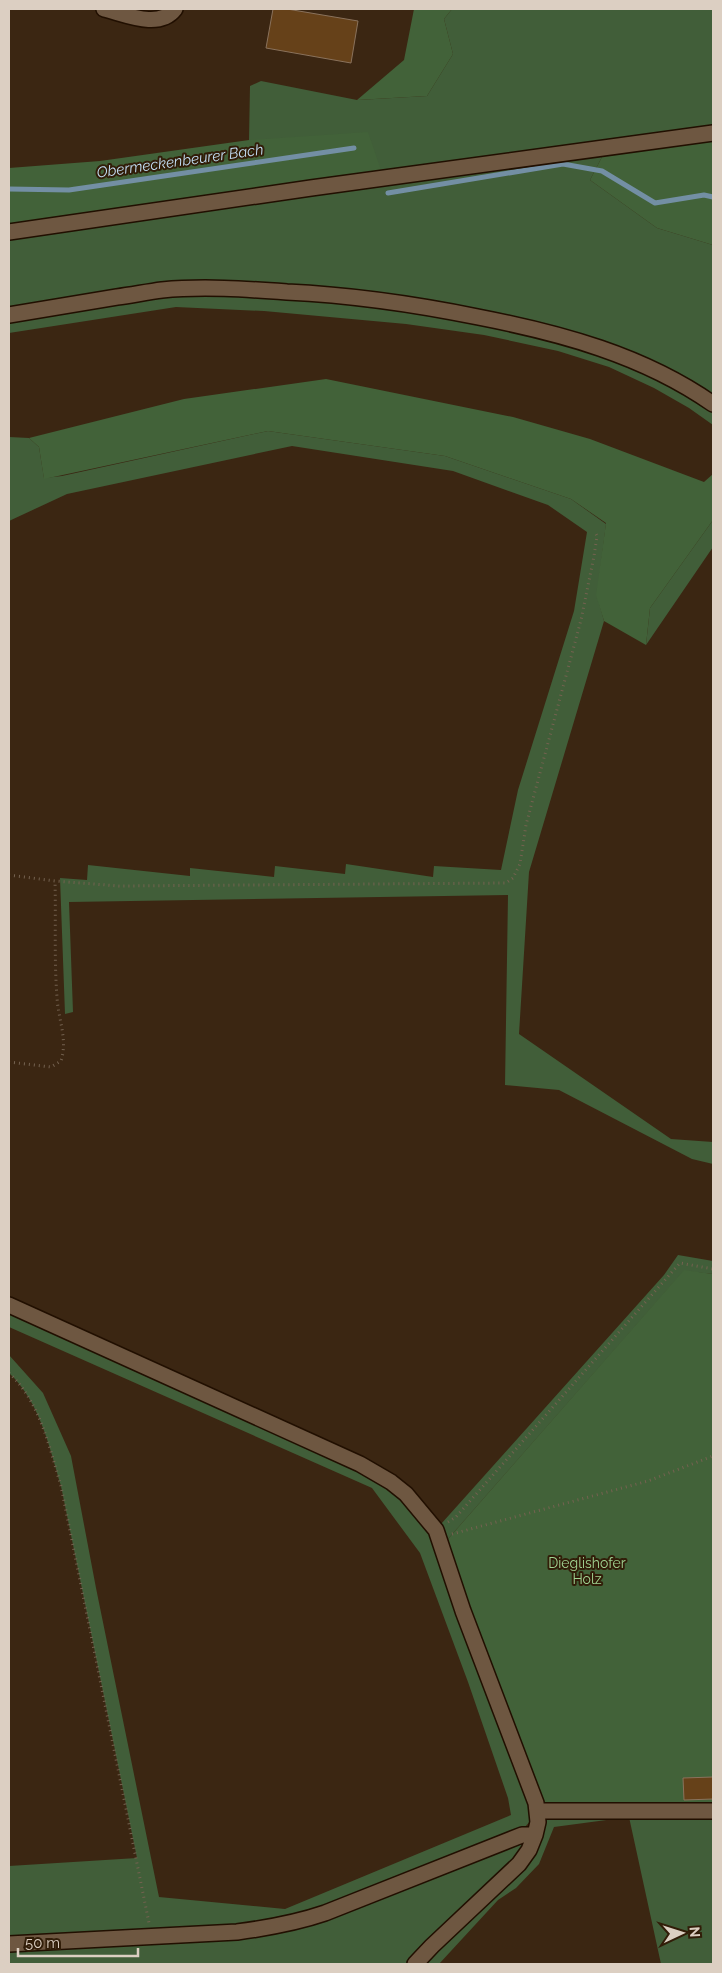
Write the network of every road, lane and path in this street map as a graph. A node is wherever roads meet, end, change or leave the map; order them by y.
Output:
1 (104, 9) edge
2 (175, 9) edge
3 (713, 133) edge
4 (9, 232) edge
5 (9, 315) edge
6 (713, 404) edge
7 (595, 532) dead end
8 (9, 876) edge
9 (55, 881) junction
10 (9, 1062) edge
11 (713, 1269) edge
12 (9, 1306) edge
13 (9, 1372) edge
14 (713, 1456) edge
15 (438, 1534) junction
16 (713, 1810) edge
17 (538, 1811) junction
18 (535, 1835) junction
19 (152, 1936) junction
20 (9, 1944) edge
21 (415, 1964) edge

1 - 2 street
3 - 4 street
5 - 6 street
7 - 9 path
8 - 9 path
9 - 10 path
11 - 15 path
12 - 15 street
13 - 19 path
14 - 15 path
15 - 17 street
16 - 17 street
17 - 18 street
18 - 19 street
18 - 21 street
19 - 20 street

